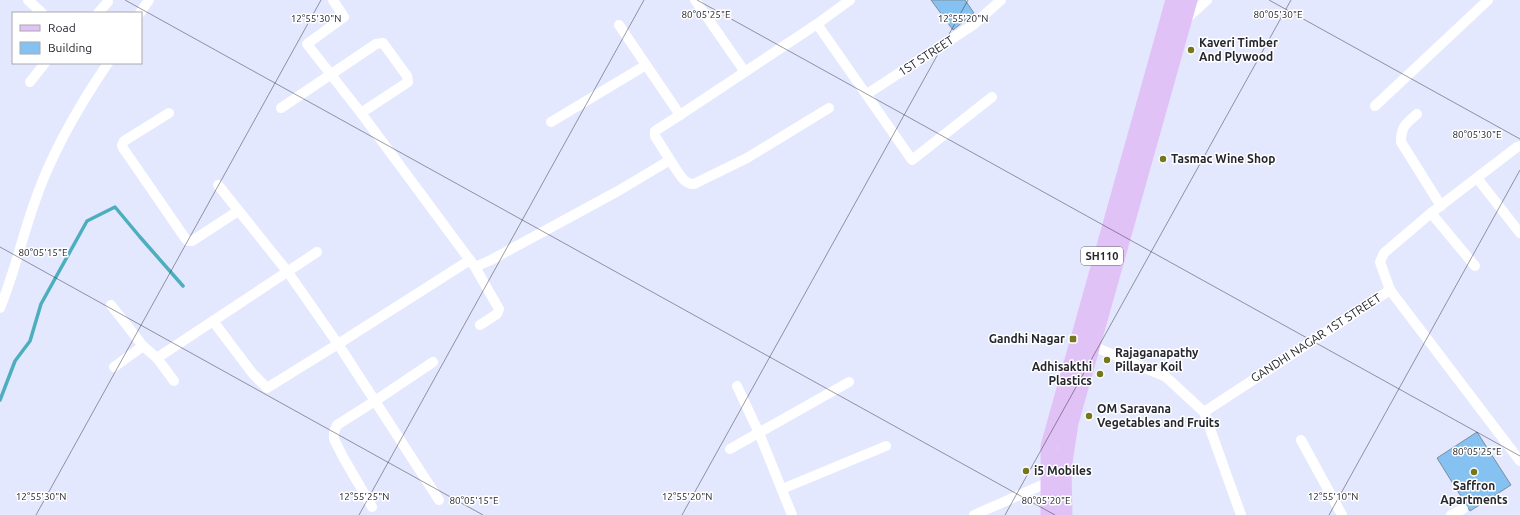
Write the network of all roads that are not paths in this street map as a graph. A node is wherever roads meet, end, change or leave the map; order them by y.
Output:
1 (149, 0) edge
2 (333, 0) edge
3 (695, 0) edge
4 (850, 0) edge
5 (1001, 0) edge
6 (1174, 0) edge
7 (1189, 0) edge
8 (1207, 0) edge
9 (1488, 0) edge
10 (30, 1) edge
11 (108, 2) dead end
12 (41, 12) edge
13 (99, 12) edge
14 (141, 12) edge
15 (1182, 22) junction
16 (817, 24) junction
17 (619, 25) dead end
18 (44, 64) edge
19 (103, 65) edge
20 (646, 65) junction
21 (745, 72) junction
22 (331, 75) junction
23 (30, 82) dead end
24 (867, 94) junction
25 (992, 97) dead end
26 (1375, 106) dead end
27 (282, 108) dead end
28 (829, 108) dead end
29 (169, 113) dead end
30 (361, 113) junction
31 (1417, 114) dead end
32 (680, 115) junction
33 (551, 122) dead end
34 (1520, 146) edge
35 (670, 160) junction
36 (1477, 178) junction
37 (218, 185) dead end
38 (1441, 206) junction
39 (238, 211) junction
40 (1431, 213) junction
41 (1520, 233) edge
42 (317, 252) dead end
43 (473, 263) junction
44 (1475, 266) dead end
45 (287, 271) junction
46 (1390, 290) junction
47 (111, 305) dead end
48 (0, 308) edge
49 (213, 321) junction
50 (480, 325) dead end
51 (1085, 343) junction
52 (338, 344) junction
53 (143, 346) junction
54 (158, 358) junction
55 (433, 362) dead end
56 (114, 367) dead end
57 (174, 381) dead end
58 (849, 382) dead end
59 (737, 386) dead end
60 (375, 401) junction
61 (1204, 412) junction
62 (758, 433) junction
63 (1302, 440) dead end
64 (886, 446) dead end
65 (730, 449) dead end
66 (1520, 461) edge
67 (1049, 482) junction
68 (782, 489) junction
69 (439, 500) dead end
70 (372, 507) dead end
71 (1463, 509) dead end
72 (792, 515) edge
73 (974, 515) edge
74 (1049, 515) edge
75 (1064, 515) edge
76 (1241, 515) edge
77 (1342, 515) edge
78 (1451, 515) edge

1 - 14 street
2 - 22 street
3 - 21 street
4 - 16 street
5 - 24 street, 1ST STREET
6 - 51 main road, SH110
7 - 15 main road, SH110
8 - 15 street
9 - 26 street
10 - 12 street
11 - 13 street
15 - 51 main road, SH110
16 - 21 street
16 - 24 street
17 - 20 street
18 - 23 street
19 - 48 street
20 - 32 street
20 - 33 street
21 - 32 street
22 - 27 street
22 - 30 street
22 - 30 street
24 - 25 street
28 - 35 street
29 - 39 street
30 - 43 street
31 - 38 street
32 - 35 street
34 - 36 street, GANDHI NAGAR 1ST STREET
35 - 43 street
36 - 38 street, GANDHI NAGAR 1ST STREET
36 - 41 street
37 - 39 street
38 - 40 street, GANDHI NAGAR 1ST STREET
39 - 45 street
40 - 44 street
40 - 46 street, GANDHI NAGAR 1ST STREET
42 - 45 street
43 - 50 street
43 - 52 street
45 - 49 street
45 - 52 street
46 - 61 street, GANDHI NAGAR 1ST STREET
46 - 66 street
47 - 53 street
49 - 52 street
49 - 54 street
51 - 61 street
51 - 67 main road, SH110
51 - 75 main road, SH110
52 - 60 street
53 - 54 street
53 - 56 street
54 - 57 street
55 - 60 street
58 - 62 street
59 - 62 street
60 - 69 street
60 - 70 street
61 - 76 street
62 - 65 street
62 - 68 street
63 - 77 street
64 - 68 street
67 - 73 street
67 - 74 main road, SH110
68 - 72 street
71 - 78 street

